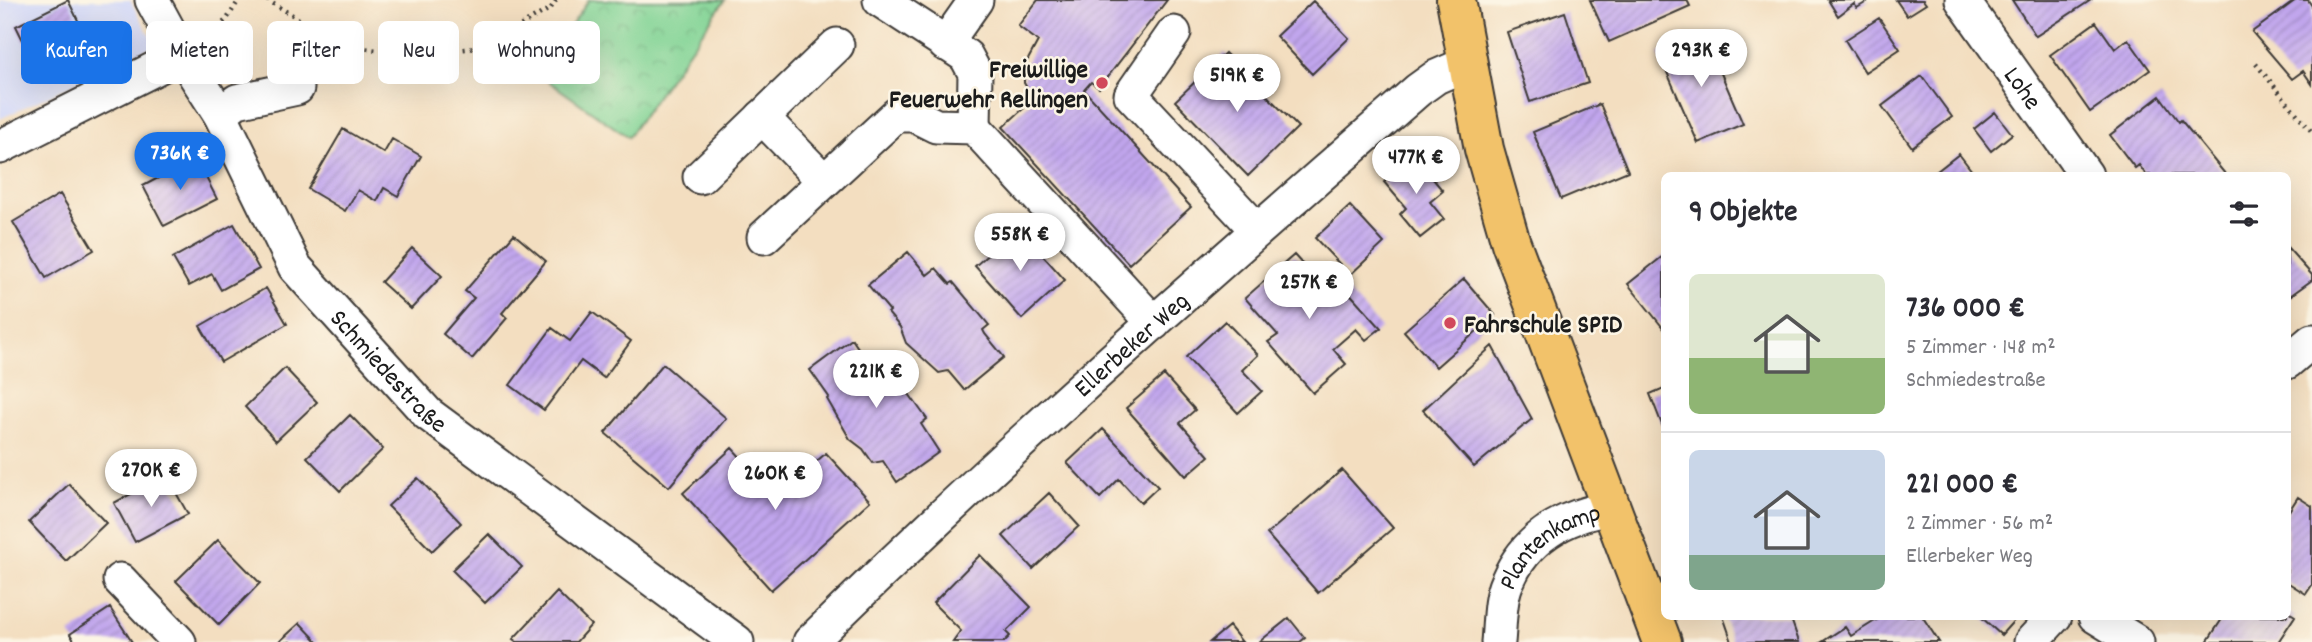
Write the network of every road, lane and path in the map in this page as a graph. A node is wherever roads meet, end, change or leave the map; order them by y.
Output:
1 (152, 0) edge
2 (239, 0) edge
3 (267, 0) edge
4 (556, 0) edge
5 (880, 0) edge
6 (976, 0) edge
7 (1457, 0) edge
8 (1962, 0) edge
9 (163, 21) edge
10 (225, 21) edge
11 (1174, 33) dead end
12 (945, 44) junction
13 (836, 45) dead end
14 (1466, 64) junction
15 (2256, 64) dead end
16 (146, 73) edge
17 (200, 84) edge
18 (297, 88) dead end
19 (220, 114) junction
20 (762, 117) junction
21 (975, 127) junction
22 (2312, 132) edge
23 (0, 147) edge
24 (2084, 172) edge
25 (700, 177) dead end
26 (824, 181) junction
27 (1257, 230) junction
28 (764, 237) dead end
29 (1154, 323) junction
30 (2312, 341) edge
31 (2291, 359) edge
32 (1613, 508) junction
33 (120, 580) dead end
34 (2051, 620) edge
35 (2101, 620) edge
36 (179, 642) edge
37 (737, 642) edge
38 (810, 642) edge
39 (1498, 642) edge
40 (1662, 642) edge
41 (2031, 642) edge
42 (2137, 642) edge

1 - 9 street, Schmiedestraße
2 - 10 path
3 - 4 path
5 - 12 street
6 - 12 street
7 - 14 main road
8 - 24 street, Lohe
11 - 27 street
12 - 21 street
13 - 20 street
14 - 27 street, Ellerbeker Weg
14 - 32 main road
15 - 22 path
16 - 23 street
17 - 19 street, Schmiedestraße
18 - 19 street
19 - 37 street, Schmiedestraße
20 - 25 street
20 - 26 street
21 - 26 street
21 - 29 street
26 - 28 street
27 - 29 street, Ellerbeker Weg
29 - 38 street, Ellerbeker Weg
30 - 31 street
32 - 39 street, Plantenkamp
32 - 40 main road
33 - 36 street
34 - 41 street
35 - 42 street

